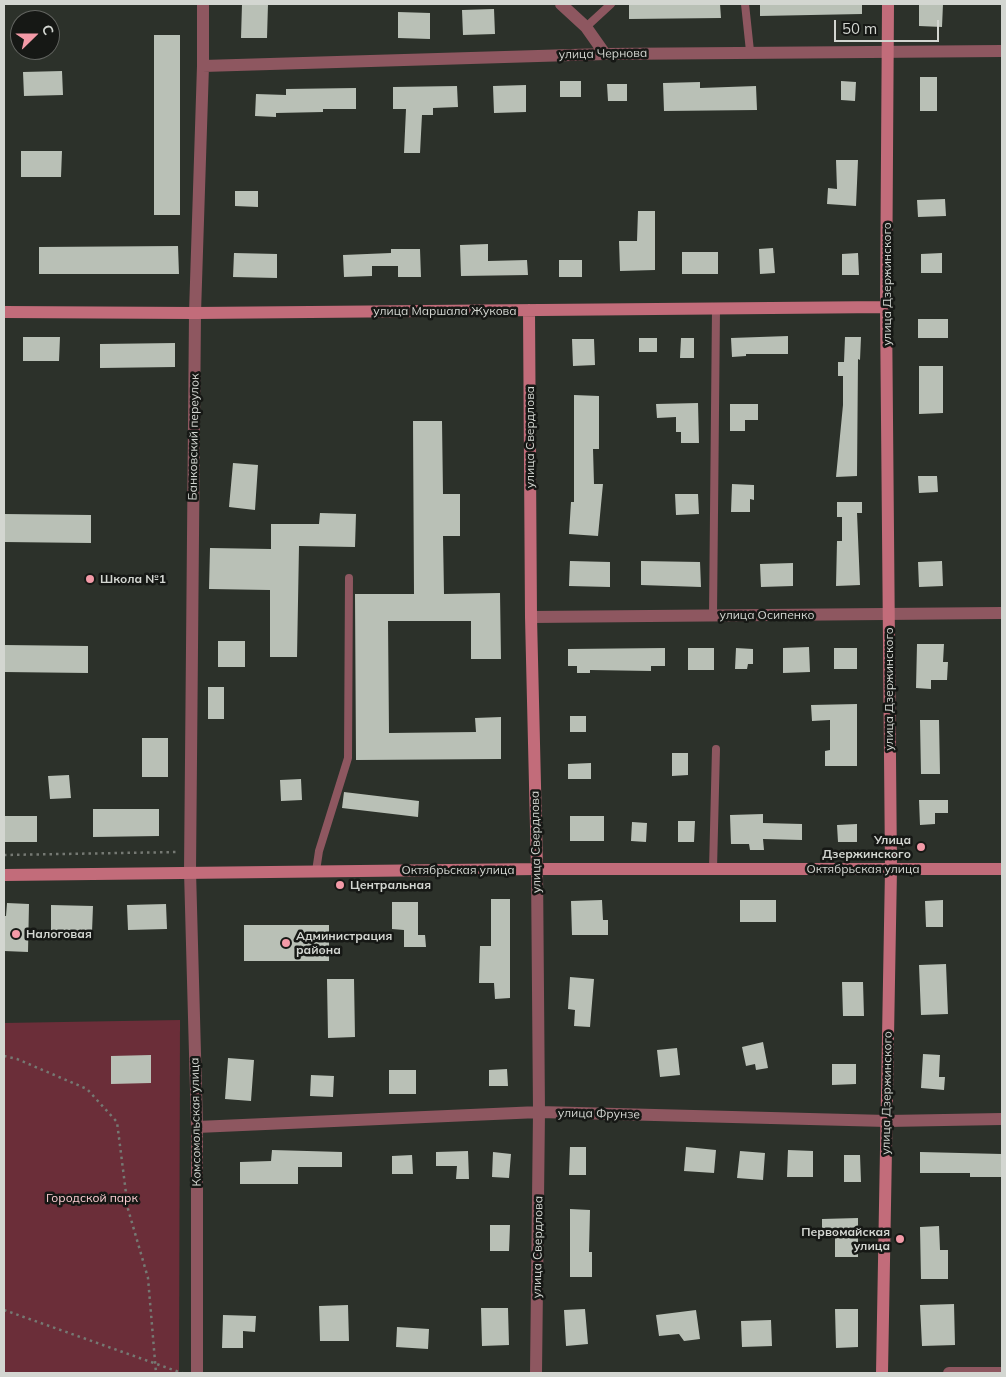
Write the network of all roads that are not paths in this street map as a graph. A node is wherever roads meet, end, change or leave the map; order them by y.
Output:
1 (204, 4) edge
2 (561, 4) edge
3 (611, 4) edge
4 (745, 4) edge
5 (888, 4) edge
6 (586, 27) junction
7 (887, 51) junction
8 (750, 52) junction
9 (1002, 52) edge
10 (605, 54) junction
11 (204, 66) junction
12 (886, 308) junction
13 (529, 310) junction
14 (716, 310) junction
15 (4, 312) edge
16 (195, 313) junction
17 (349, 578) dead end
18 (1002, 613) edge
19 (889, 614) junction
20 (713, 615) junction
21 (531, 616) junction
22 (716, 749) dead end
23 (1002, 868) edge
24 (537, 869) junction
25 (714, 869) junction
26 (891, 869) junction
27 (316, 870) junction
28 (190, 871) junction
29 (4, 875) edge
30 (539, 1112) junction
31 (1002, 1119) edge
32 (886, 1121) junction
33 (197, 1128) junction
34 (197, 1373) edge
35 (536, 1373) edge
36 (882, 1373) edge
37 (949, 1373) edge
38 (1002, 1373) edge

1 - 11 street, Банковский переулок
2 - 6 street
3 - 6 lane
4 - 8 lane
5 - 7 street, улица Дзержинского
6 - 10 street
7 - 8 street, улица Чернова
7 - 9 street, улица Чернова
7 - 12 street, улица Дзержинского
8 - 10 street, улица Чернова
10 - 11 street, улица Чернова
11 - 16 street, Банковский переулок
12 - 14 street, улица Маршала Жукова
12 - 19 street, улица Дзержинского
13 - 14 street, улица Маршала Жукова
13 - 16 street, улица Маршала Жукова
13 - 21 street, улица Свердлова
14 - 20 lane
15 - 16 street, улица Маршала Жукова
16 - 28 street, Банковский переулок
17 - 27 lane
18 - 19 street, улица Осипенко
19 - 20 street, улица Осипенко
19 - 26 street, улица Дзержинского
20 - 21 street, улица Осипенко
21 - 24 street, улица Свердлова
22 - 25 lane
23 - 26 street, Октябрьская улица
24 - 25 street, Октябрьская улица
24 - 27 street, Октябрьская улица
24 - 30 street, улица Свердлова
25 - 26 street, Октябрьская улица
26 - 32 street, улица Дзержинского
27 - 28 street, Октябрьская улица
28 - 29 street, Октябрьская улица
28 - 33 street, Комсомольская улица
30 - 32 street, улица Фрунзе
30 - 33 street, улица Фрунзе
30 - 35 street, улица Свердлова
31 - 32 street, улица Фрунзе
32 - 36 street, улица Дзержинского
33 - 34 street, Комсомольская улица
37 - 38 street

